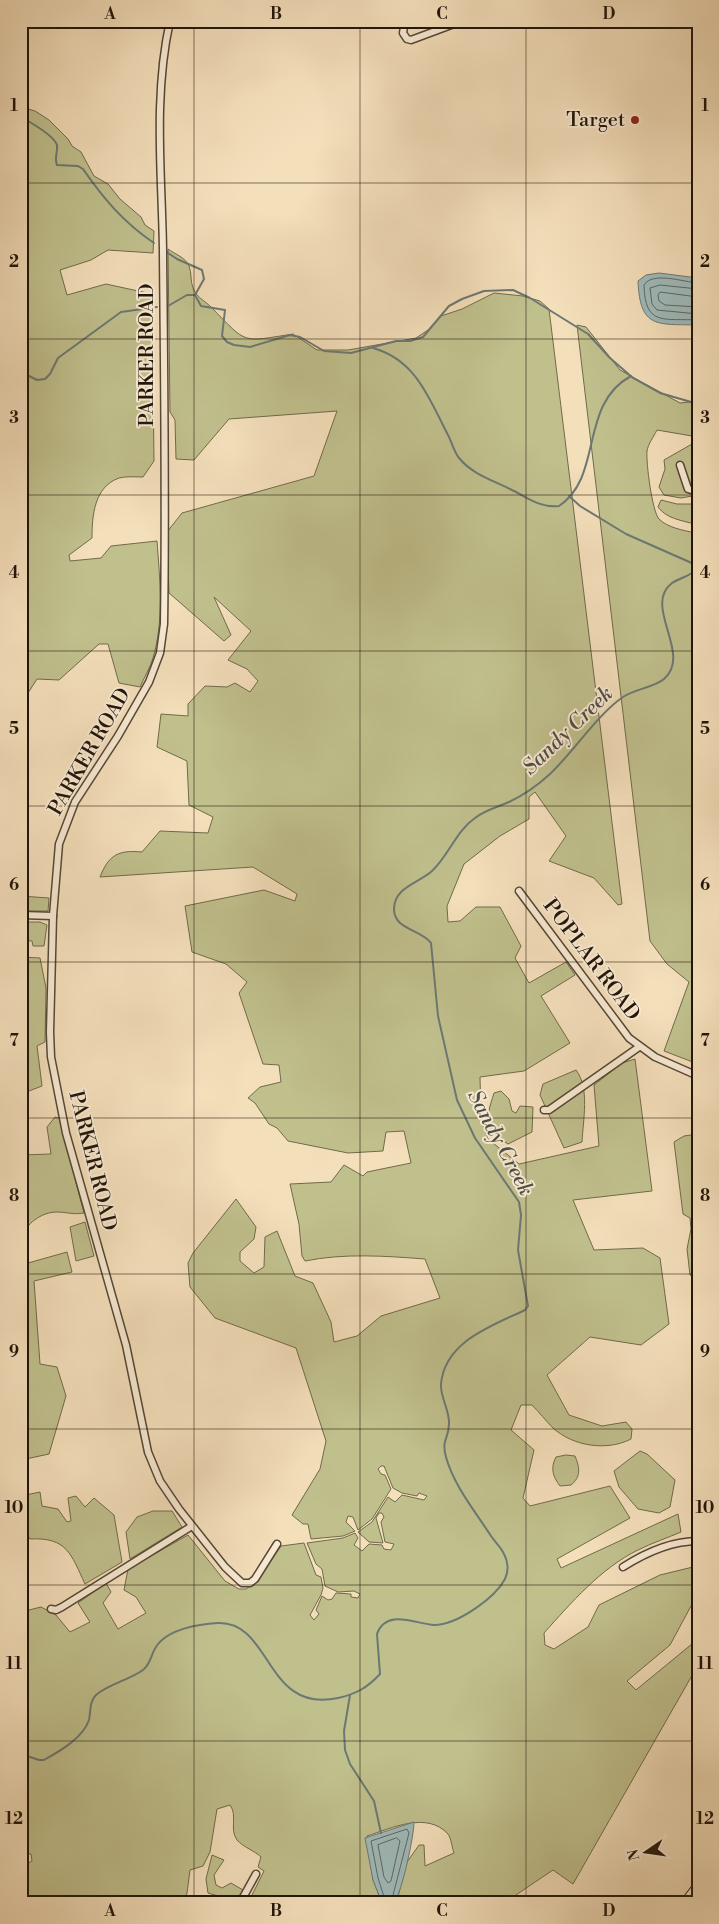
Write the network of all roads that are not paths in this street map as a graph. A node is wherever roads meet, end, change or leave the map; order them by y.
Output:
1 (170, 21) edge
2 (405, 21) edge
3 (462, 21) edge
4 (680, 465) dead end
5 (698, 492) edge
6 (519, 891) dead end
7 (21, 915) edge
8 (53, 916) junction
9 (639, 1047) junction
10 (698, 1076) edge
11 (544, 1110) dead end
12 (192, 1526) junction
13 (698, 1541) edge
14 (277, 1544) dead end
15 (623, 1567) dead end
16 (51, 1610) dead end
17 (256, 1874) dead end
18 (698, 1886) edge
19 (240, 1903) edge
20 (685, 1903) edge

1 - 8 street, PARKER ROAD
2 - 3 street
4 - 5 street
6 - 9 street, POPLAR ROAD
7 - 8 street
8 - 12 street, PARKER ROAD
9 - 10 street
9 - 11 street
12 - 14 street, PARKER ROAD
12 - 16 street
13 - 15 street
17 - 19 street
18 - 20 main road

